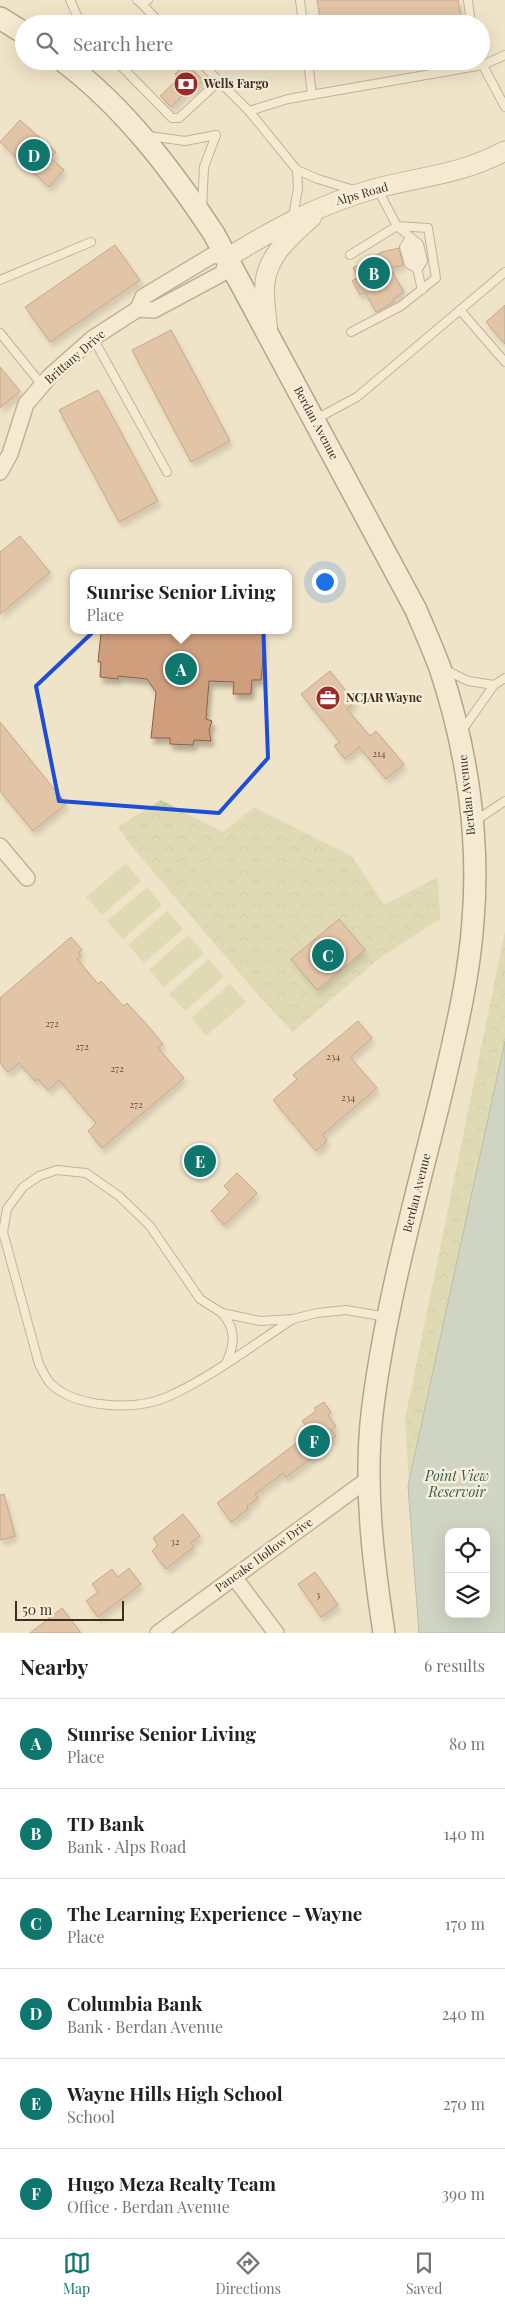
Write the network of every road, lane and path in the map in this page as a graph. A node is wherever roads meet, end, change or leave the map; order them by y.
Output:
1 (70, 0) edge
2 (300, 0) edge
3 (468, 0) edge
4 (142, 1) edge
5 (77, 15) edge
6 (154, 15) edge
7 (302, 15) edge
8 (470, 15) edge
9 (0, 18) edge
10 (15, 27) edge
11 (505, 55) edge
12 (490, 60) edge
13 (74, 70) edge
14 (125, 70) edge
15 (208, 70) edge
16 (309, 70) edge
17 (445, 70) edge
18 (486, 70) edge
19 (218, 81) junction
20 (312, 95) junction
21 (505, 107) edge
22 (249, 111) junction
23 (138, 132) junction
24 (505, 151) edge
25 (297, 170) junction
26 (370, 190) junction
27 (326, 205) junction
28 (202, 216) junction
29 (293, 220) junction
30 (397, 226) junction
31 (410, 238) junction
32 (90, 242) dead end
33 (350, 255) dead end
34 (227, 258) junction
35 (418, 269) junction
36 (505, 272) edge
37 (0, 280) edge
38 (422, 290) junction
39 (460, 310) junction
40 (351, 332) dead end
41 (0, 333) edge
42 (268, 334) junction
43 (93, 338) junction
44 (505, 362) edge
45 (42, 385) junction
46 (314, 420) junction
47 (0, 472) edge
48 (167, 472) dead end
49 (439, 666) junction
50 (505, 678) edge
51 (494, 685) junction
52 (459, 735) junction
53 (505, 801) edge
54 (471, 824) junction
55 (0, 846) edge
56 (27, 878) dead end
57 (222, 1313) junction
58 (389, 1318) junction
59 (293, 1319) junction
60 (227, 1361) junction
61 (370, 1477) junction
62 (234, 1577) junction
63 (158, 1633) edge
64 (276, 1633) edge
65 (384, 1633) edge

1 - 5 lane
2 - 7 lane
3 - 8 lane
4 - 6 lane
9 - 10 main road
11 - 12 lane
13 - 23 main road, Berdan Avenue
14 - 19 lane
15 - 19 lane
16 - 20 lane
17 - 20 lane
18 - 21 lane
19 - 22 lane
20 - 22 lane
22 - 25 lane
23 - 28 main road, Berdan Avenue
23 - 28 lane
24 - 26 street, Alps Road
25 - 26 lane
25 - 29 lane
26 - 27 street, Alps Road
26 - 30 lane
27 - 29 street, Alps Road
27 - 42 street
28 - 34 main road, Berdan Avenue
29 - 34 street, Alps Road
30 - 31 lane
30 - 33 lane
30 - 38 lane
31 - 35 lane
31 - 35 lane
32 - 37 lane
34 - 42 main road, Berdan Avenue
34 - 43 street, Brittany Drive
35 - 38 lane
36 - 39 lane
38 - 40 lane
39 - 44 lane
39 - 46 lane
41 - 45 lane
42 - 46 main road, Berdan Avenue
43 - 45 street, Brittany Drive
43 - 48 lane
45 - 47 street, Brittany Drive
46 - 49 main road, Berdan Avenue
49 - 51 lane
49 - 52 main road, Berdan Avenue
50 - 51 lane
51 - 52 lane
52 - 54 main road, Berdan Avenue
53 - 54 lane
54 - 58 main road, Berdan Avenue
55 - 56 street
57 - 59 lane
57 - 60 lane
57 - 60 lane
58 - 59 lane
58 - 61 main road, Berdan Avenue
59 - 60 lane
61 - 62 street, Pancake Hollow Drive
61 - 65 main road, Berdan Avenue
62 - 63 street, Pancake Hollow Drive
62 - 64 street

